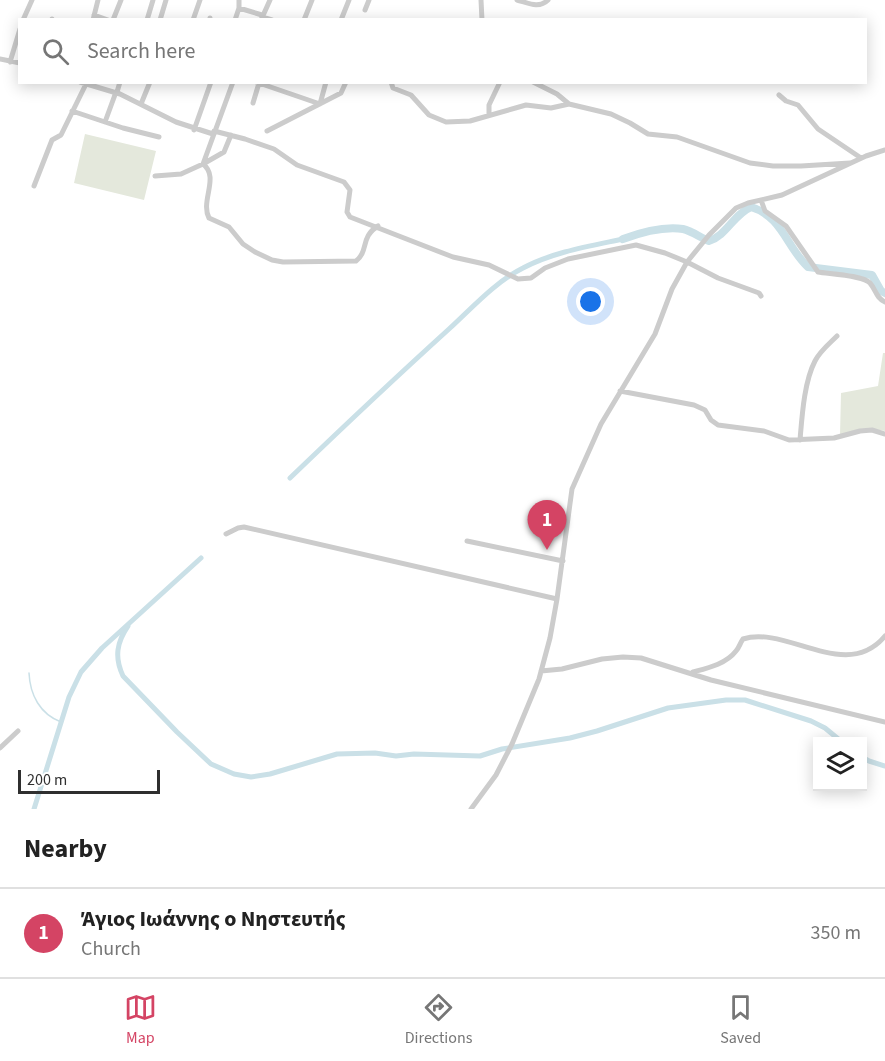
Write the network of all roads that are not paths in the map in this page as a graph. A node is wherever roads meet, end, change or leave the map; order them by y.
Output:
1 (32, 0) edge
2 (98, 0) edge
3 (122, 0) edge
4 (153, 0) edge
5 (166, 0) edge
6 (200, 0) edge
7 (240, 0) edge
8 (312, 0) edge
9 (349, 0) edge
10 (369, 0) edge
11 (481, 0) edge
12 (517, 0) edge
13 (548, 0) edge
14 (267, 1) edge
15 (239, 8) junction
16 (365, 10) dead end
17 (93, 17) edge
18 (262, 17) edge
19 (24, 18) edge
20 (114, 18) edge
21 (148, 18) edge
22 (161, 18) edge
23 (194, 18) edge
24 (236, 18) edge
25 (305, 18) edge
26 (342, 18) edge
27 (482, 18) edge
28 (18, 36) edge
29 (0, 59) edge
30 (10, 62) junction
31 (18, 63) edge
32 (85, 84) edge
33 (88, 84) edge
34 (119, 84) edge
35 (149, 84) edge
36 (211, 84) edge
37 (232, 84) edge
38 (258, 84) edge
39 (261, 84) edge
40 (325, 84) edge
41 (345, 84) edge
42 (392, 84) edge
43 (499, 84) edge
44 (537, 84) edge
45 (116, 92) junction
46 (779, 95) dead end
47 (253, 103) dead end
48 (141, 104) junction
49 (320, 104) junction
50 (569, 104) junction
51 (72, 111) junction
52 (489, 115) junction
53 (105, 123) junction
54 (194, 130) junction
55 (267, 131) dead end
56 (214, 133) junction
57 (231, 135) junction
58 (159, 136) dead end
59 (885, 150) edge
60 (861, 158) junction
61 (851, 163) junction
62 (203, 164) junction
63 (155, 176) dead end
64 (34, 186) dead end
65 (761, 200) junction
66 (378, 226) junction
67 (687, 262) junction
68 (761, 296) dead end
69 (885, 302) edge
70 (837, 336) dead end
71 (620, 391) junction
72 (885, 434) edge
73 (800, 440) junction
74 (226, 534) dead end
75 (467, 541) dead end
76 (563, 561) junction
77 (557, 599) junction
78 (885, 636) edge
79 (541, 671) junction
80 (690, 672) junction
81 (885, 722) edge
82 (18, 731) dead end
83 (0, 748) edge
84 (471, 809) edge

1 - 19 street
2 - 17 street
3 - 20 street
4 - 21 street
5 - 22 street
6 - 23 street
7 - 15 street
8 - 25 street
9 - 26 street
10 - 16 street
11 - 27 street
12 - 13 street
14 - 18 street
15 - 18 street
15 - 24 street
28 - 30 street
29 - 30 street
30 - 31 street
32 - 51 street
33 - 45 street
34 - 45 street
35 - 48 street
36 - 54 street
37 - 56 street
38 - 47 street
39 - 49 street
40 - 49 street
41 - 49 street
42 - 52 street
43 - 52 street
44 - 50 street
45 - 48 street
45 - 53 street
46 - 60 street
48 - 54 street
49 - 55 street
50 - 52 street
50 - 61 street
51 - 53 street
51 - 64 street
53 - 58 street
54 - 56 street
56 - 57 street
56 - 62 street
57 - 62 street
57 - 66 street
59 - 60 street
60 - 61 street
61 - 65 street
62 - 63 street
62 - 66 street
65 - 67 street
65 - 69 street
66 - 67 street
67 - 68 street
67 - 71 street
70 - 73 street
71 - 73 street
71 - 76 street
72 - 73 street
74 - 77 street
75 - 76 street
76 - 77 street
77 - 79 street
78 - 80 street
79 - 80 street
79 - 84 street
80 - 81 street
82 - 83 street

